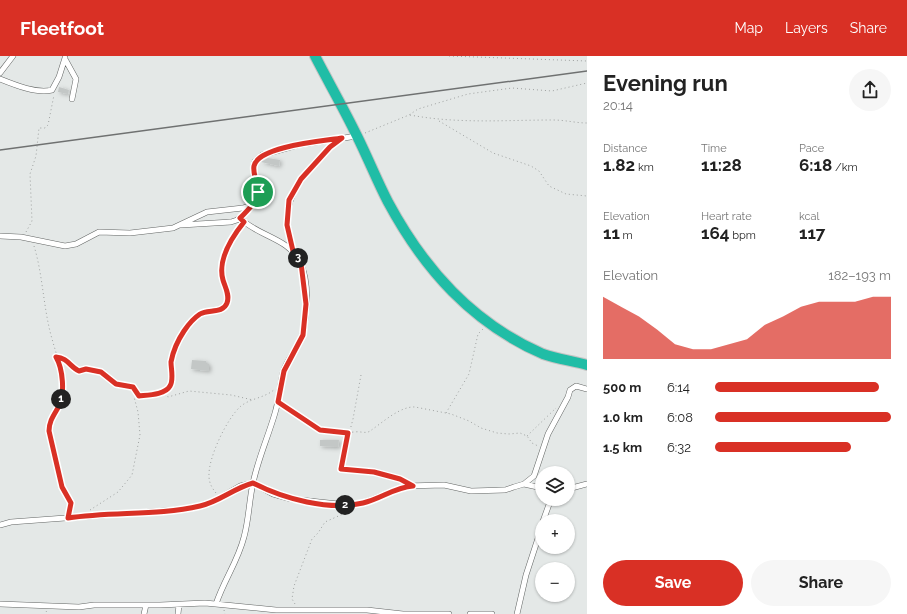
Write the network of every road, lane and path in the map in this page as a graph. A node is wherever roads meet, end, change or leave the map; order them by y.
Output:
1 (13, 56) edge
2 (315, 56) edge
3 (449, 56) edge
4 (65, 57) edge
5 (587, 60) edge
6 (0, 74) edge
7 (0, 79) edge
8 (587, 83) edge
9 (53, 89) junction
10 (72, 99) dead end
11 (410, 115) junction
12 (437, 120) junction
13 (587, 123) edge
14 (357, 136) junction
15 (342, 138) junction
16 (587, 196) edge
17 (254, 204) junction
18 (242, 220) junction
19 (180, 225) junction
20 (0, 236) edge
21 (23, 238) junction
22 (32, 239) junction
23 (293, 251) junction
24 (489, 324) junction
25 (56, 357) junction
26 (587, 365) edge
27 (361, 375) dead end
28 (281, 385) junction
29 (587, 389) edge
30 (161, 392) junction
31 (139, 396) junction
32 (253, 400) junction
33 (567, 400) junction
34 (278, 402) junction
35 (446, 413) junction
36 (348, 433) junction
37 (527, 436) junction
38 (543, 451) junction
39 (253, 483) junction
40 (524, 484) junction
41 (587, 484) edge
42 (413, 486) junction
43 (535, 486) edge
44 (575, 487) edge
45 (220, 498) junction
46 (363, 503) junction
47 (81, 516) junction
48 (68, 518) junction
49 (0, 525) edge
50 (535, 547) edge
51 (0, 604) edge
52 (216, 604) junction
53 (146, 605) junction
54 (178, 605) junction
55 (298, 610) junction
56 (144, 614) edge
57 (178, 614) edge
58 (449, 614) edge
59 (470, 614) edge
60 (492, 614) edge
61 (517, 614) edge

1 - 6 street
2 - 14 highway
3 - 5 path
4 - 9 street
4 - 10 street
7 - 9 street
8 - 11 path
9 - 21 path
11 - 12 path
11 - 14 path
12 - 13 path
12 - 16 path
14 - 15 street
14 - 24 highway
15 - 17 street
15 - 23 street
17 - 18 street
17 - 19 street
18 - 19 street
18 - 23 street
18 - 30 path
19 - 22 street
20 - 21 street
21 - 22 street
22 - 25 path
23 - 28 street
24 - 26 highway
24 - 35 path
25 - 31 path
25 - 48 path
27 - 36 path
28 - 32 path
28 - 34 street
29 - 33 street
30 - 31 path
30 - 32 path
31 - 47 path
32 - 45 path
33 - 37 path
33 - 38 street
34 - 36 path
34 - 39 street
35 - 36 path
35 - 37 path
36 - 42 path
37 - 38 path
38 - 40 street
39 - 45 street
39 - 46 street
39 - 52 street
40 - 42 street
40 - 43 street
41 - 44 street
42 - 46 street
45 - 47 street
46 - 55 path
47 - 48 street
48 - 49 street
50 - 61 street
51 - 53 street
52 - 54 street
52 - 55 street
53 - 54 street
53 - 56 street
54 - 57 street
55 - 58 street
59 - 60 street

